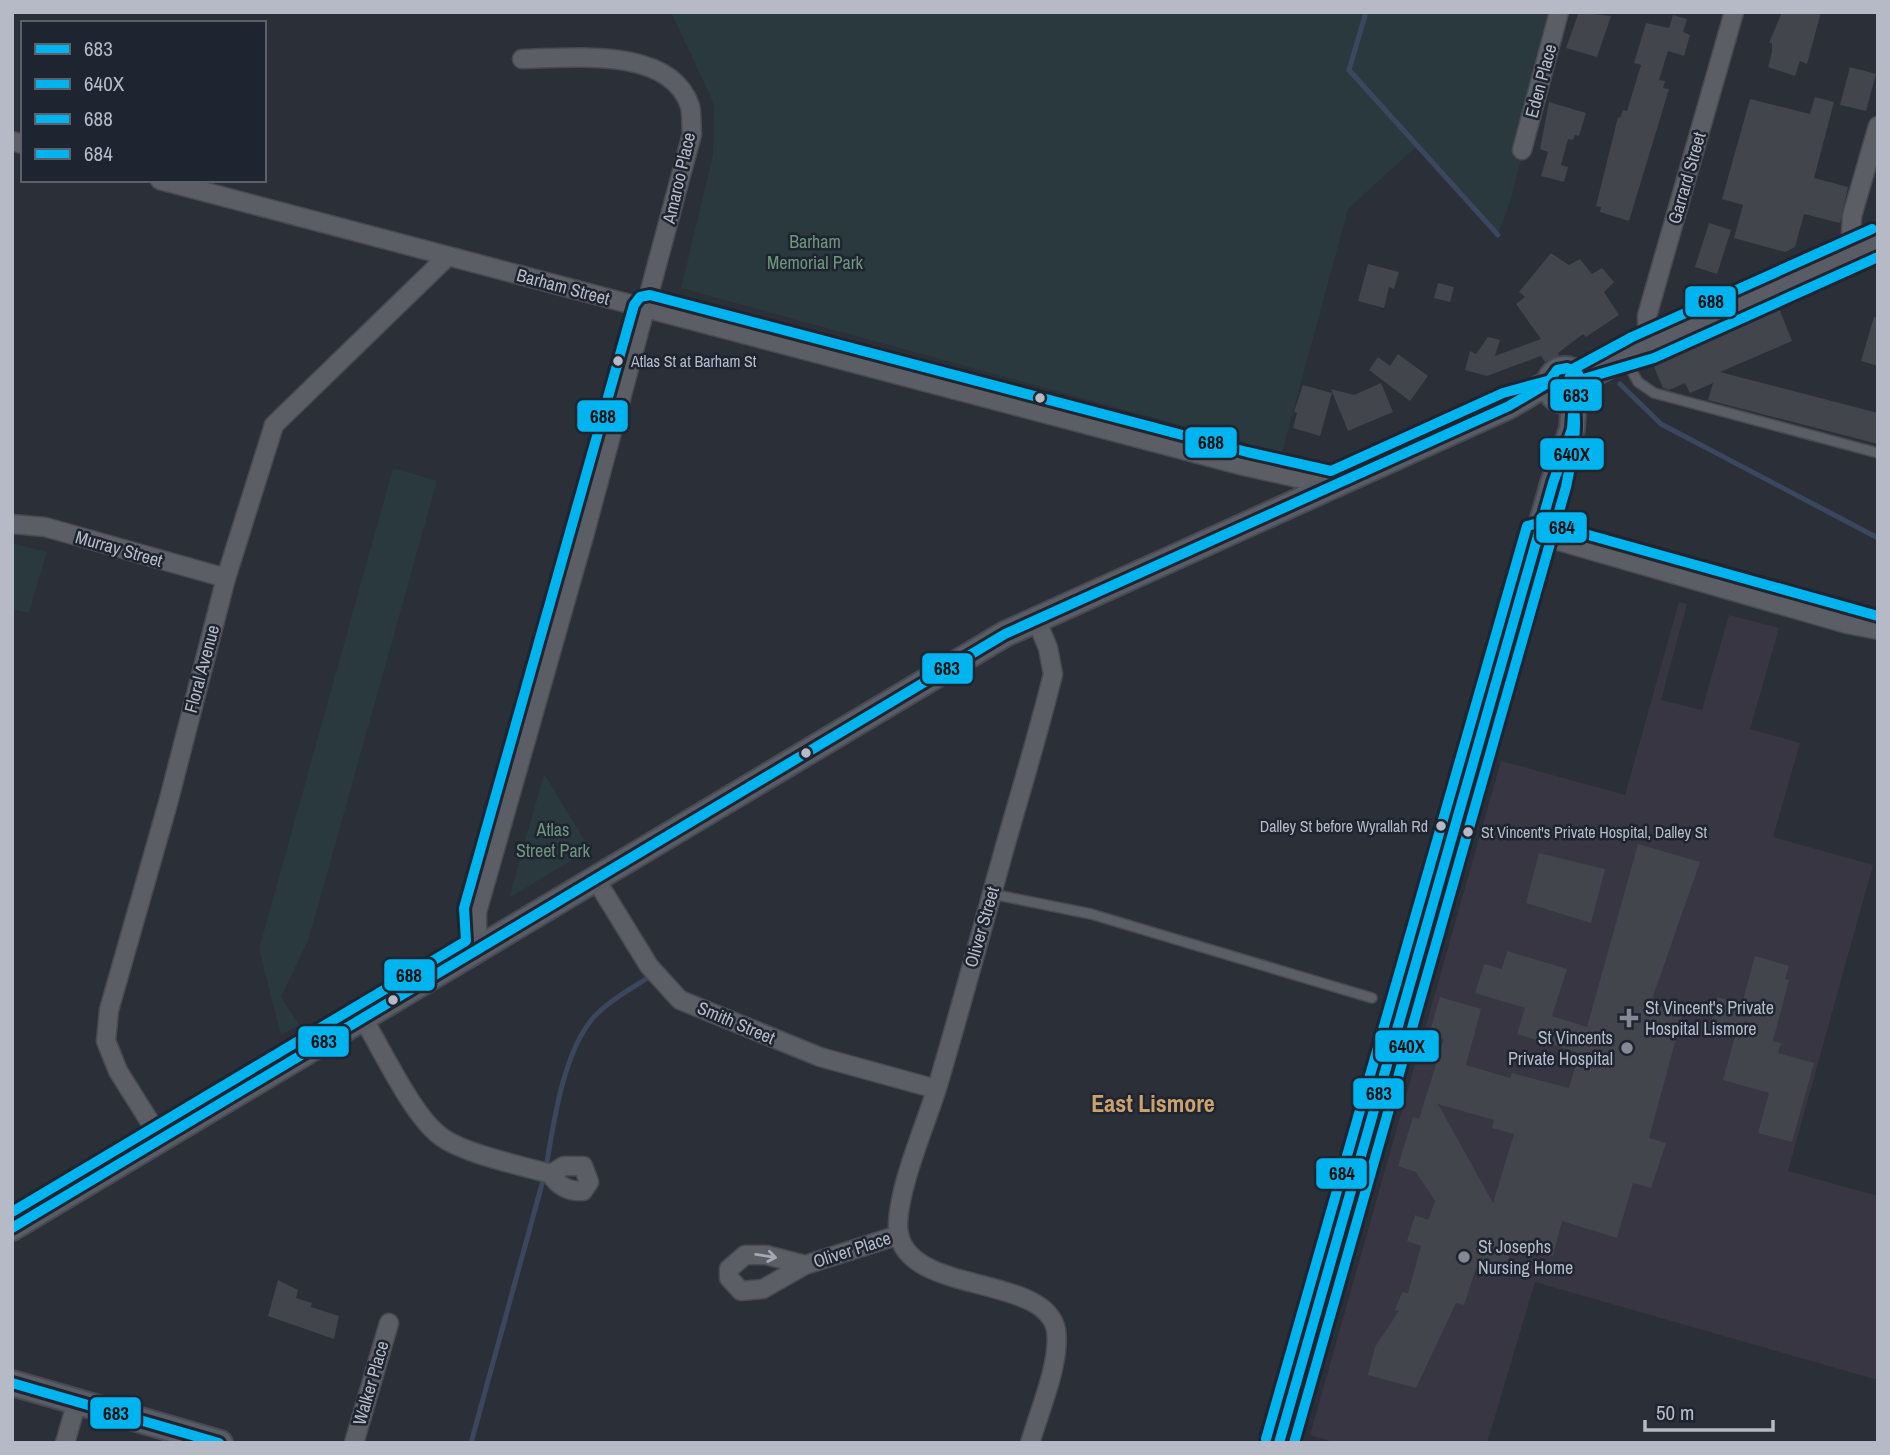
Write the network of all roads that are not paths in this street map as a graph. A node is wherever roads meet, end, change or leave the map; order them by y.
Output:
1 (1559, 12) edge
2 (1734, 12) edge
3 (522, 59) dead end
4 (1878, 126) edge
5 (1522, 150) dead end
6 (167, 182) edge
7 (1878, 242) edge
8 (1850, 254) junction
9 (447, 257) junction
10 (647, 309) junction
11 (1637, 351) junction
12 (1564, 388) junction
13 (1878, 453) edge
14 (1333, 486) junction
15 (12, 524) edge
16 (1538, 535) junction
17 (226, 578) junction
18 (1036, 619) junction
19 (1878, 630) edge
20 (595, 878) junction
21 (992, 894) junction
22 (484, 947) junction
23 (1372, 998) dead end
24 (362, 1017) junction
25 (936, 1089) junction
26 (160, 1138) junction
27 (551, 1174) dead end
28 (12, 1228) edge
29 (899, 1235) junction
30 (805, 1265) dead end
31 (389, 1322) dead end
32 (12, 1383) edge
33 (77, 1401) junction
34 (65, 1443) edge
35 (220, 1443) edge
36 (354, 1443) edge
37 (1030, 1443) edge
38 (1279, 1443) edge

1 - 5 street, Eden Place
2 - 11 street, Garrard Street
3 - 10 street, Amaroo Place
4 - 8 street
6 - 9 street, Barham Street
7 - 8 main road
8 - 11 main road
9 - 10 street, Barham Street
9 - 17 street, Floral Avenue
10 - 14 street, Barham Street
10 - 22 street, Amaroo Place
11 - 12 main road
11 - 13 lane
12 - 14 main road
12 - 16 main road
14 - 18 main road
15 - 17 street, Murray Street
16 - 19 street
16 - 38 main road
17 - 26 street, Floral Avenue
18 - 20 main road
18 - 21 street, Oliver Street
20 - 22 main road
20 - 25 street, Smith Street
21 - 23 lane
21 - 25 street, Oliver Street
22 - 24 main road
24 - 26 main road
24 - 27 street
25 - 29 street, Oliver Street
26 - 28 main road
29 - 30 street, Oliver Place
29 - 37 street
31 - 36 street, Walker Place
32 - 33 main road
33 - 34 street
33 - 35 main road

